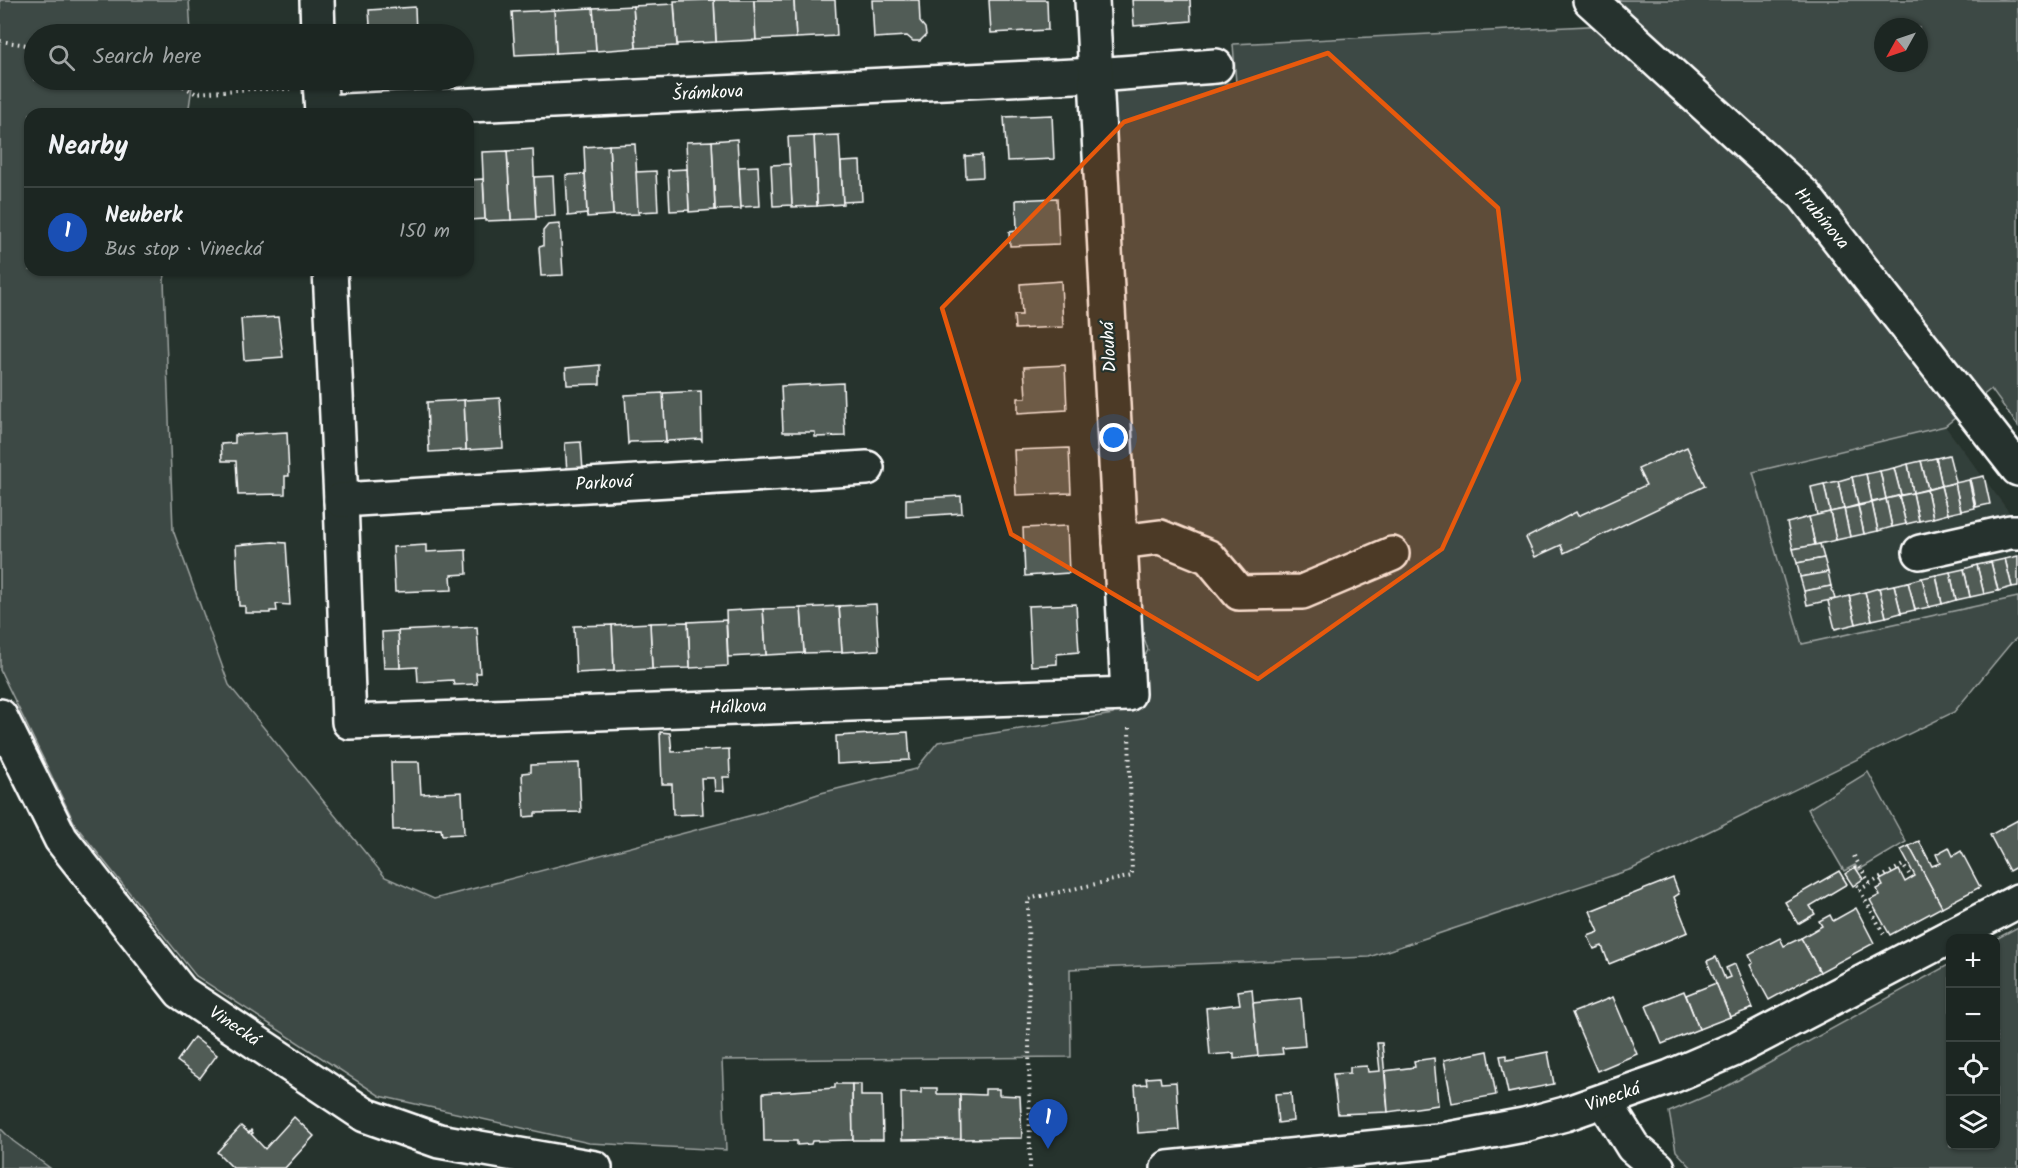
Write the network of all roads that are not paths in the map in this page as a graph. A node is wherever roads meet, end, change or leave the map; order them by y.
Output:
1 (317, 0) edge
2 (1092, 0) edge
3 (1590, 0) edge
4 (318, 24) edge
5 (1216, 66) dead end
6 (1095, 75) junction
7 (321, 99) edge
8 (330, 276) edge
9 (867, 468) dead end
10 (2018, 469) edge
11 (341, 500) junction
12 (2018, 532) edge
13 (1120, 542) junction
14 (1920, 552) dead end
15 (1392, 554) dead end
16 (1128, 694) joint
17 (0, 717) edge
18 (2018, 901) edge
19 (1605, 1102) junction
20 (595, 1168) edge
21 (1168, 1168) edge
22 (1658, 1168) edge

1 - 4 street
2 - 6 street, Dlouhá
3 - 10 street, Hrubínova
5 - 6 street, Šrámkova
6 - 7 street, Šrámkova
6 - 13 street, Dlouhá
8 - 11 street
9 - 11 street, Parková
11 - 16 street, Hálkova
12 - 14 street
13 - 15 street
13 - 16 street, Dlouhá
17 - 20 street, Vinecká
18 - 19 street, Vinecká
19 - 21 street, Vinecká
19 - 22 street

